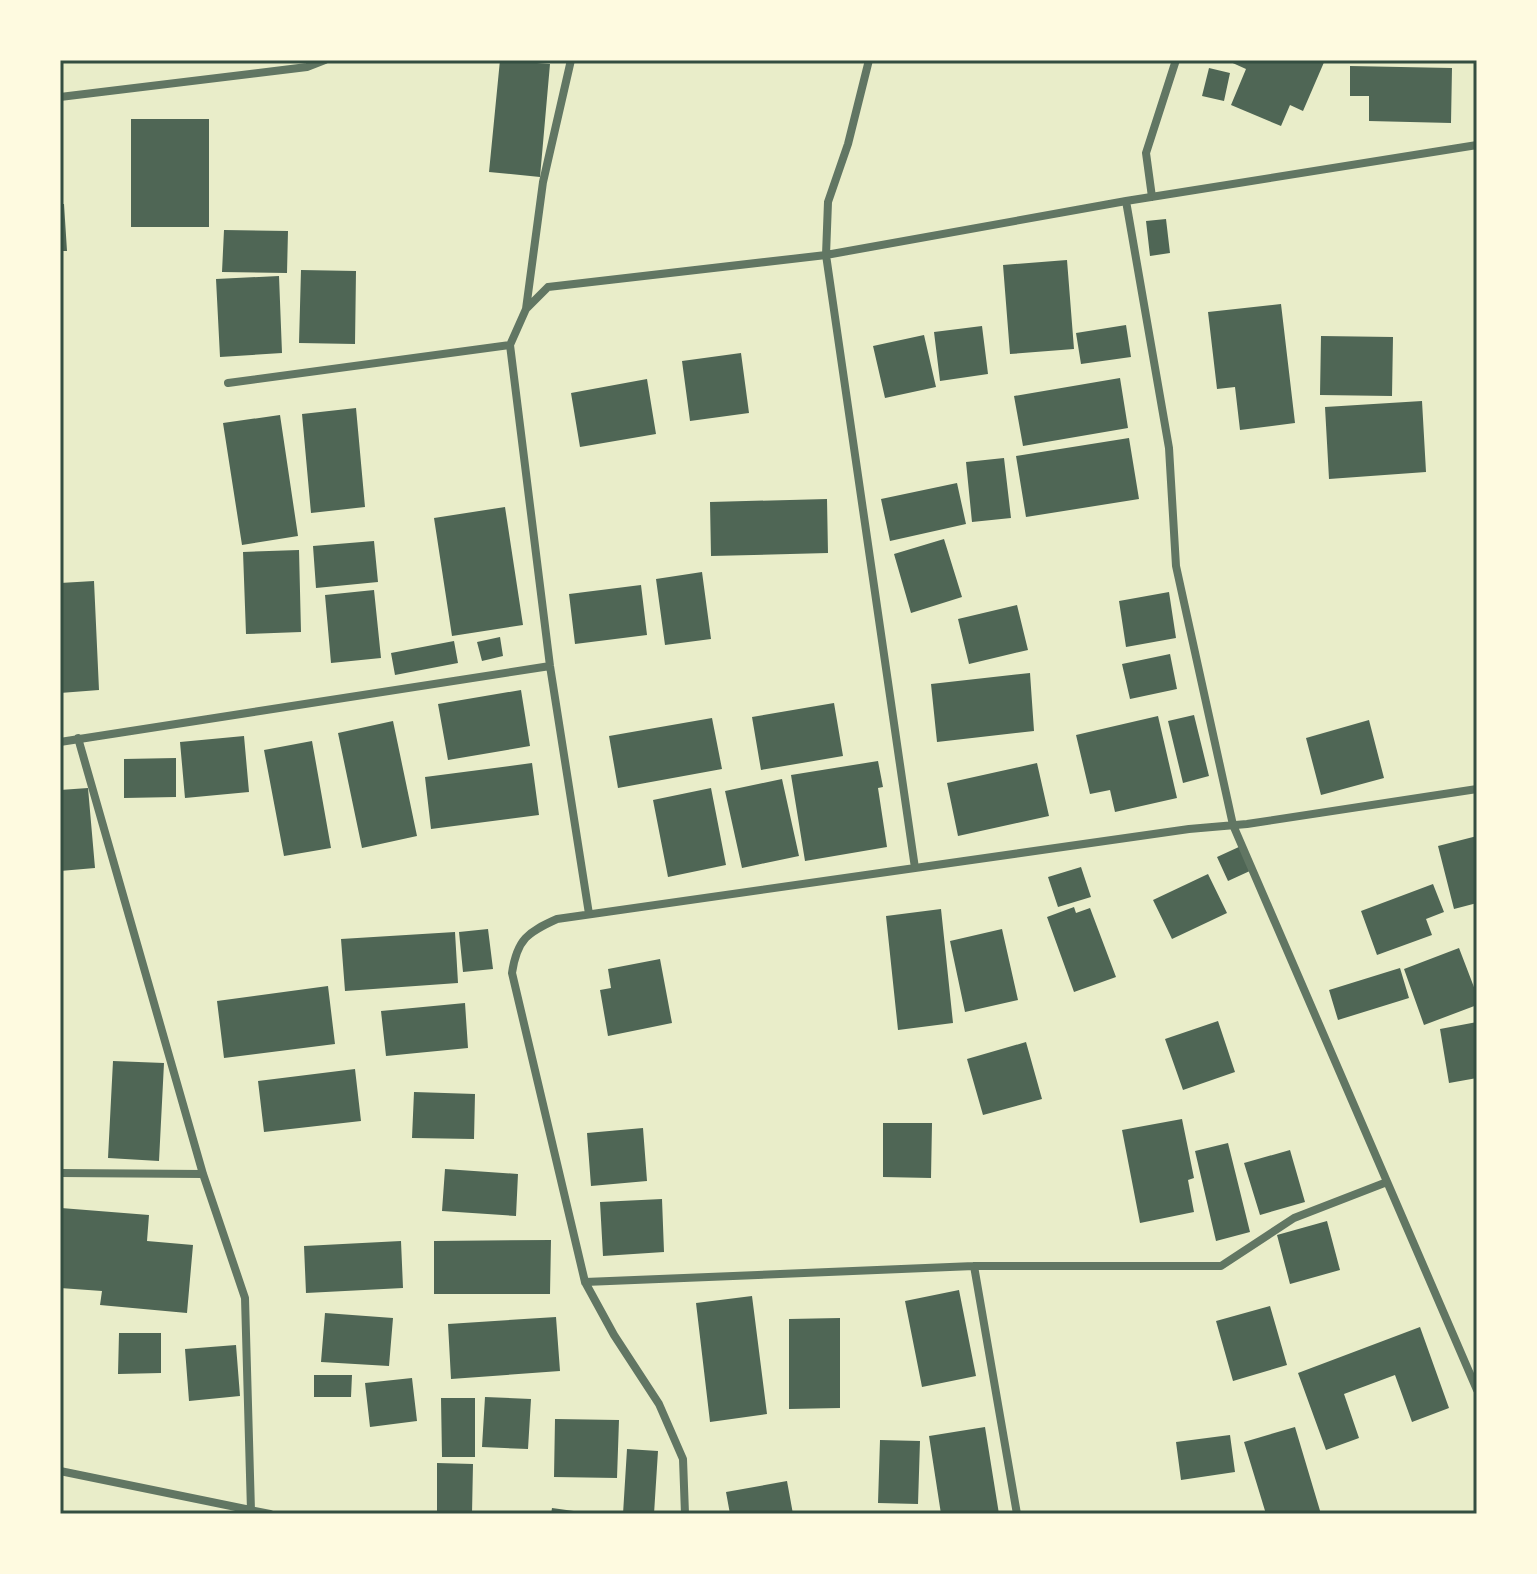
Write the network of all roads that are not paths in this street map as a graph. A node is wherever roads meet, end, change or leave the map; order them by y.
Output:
1 (325, 60) edge
2 (571, 60) edge
3 (869, 60) edge
4 (1176, 60) edge
5 (60, 97) edge
6 (1477, 145) edge
7 (1152, 197) junction
8 (1126, 201) junction
9 (826, 255) junction
10 (526, 309) junction
11 (510, 345) junction
12 (228, 383) dead end
13 (550, 666) junction
14 (78, 738) junction
15 (60, 742) edge
16 (1477, 789) edge
17 (1233, 825) junction
18 (915, 868) junction
19 (589, 914) junction
20 (60, 1173) edge
21 (203, 1174) junction
22 (1387, 1182) junction
23 (974, 1266) junction
24 (585, 1282) junction
25 (1477, 1390) edge
26 (60, 1471) edge
27 (251, 1511) junction
28 (270, 1514) edge
29 (685, 1514) edge
30 (1017, 1514) edge

1 - 5 street
2 - 10 street
3 - 9 street
4 - 7 street
6 - 7 street
7 - 8 street
8 - 9 street
8 - 17 street
9 - 10 street
9 - 18 street
10 - 11 street
11 - 12 street
11 - 13 street
13 - 14 street
13 - 19 street
14 - 15 street
14 - 21 street
16 - 17 street
17 - 18 street
17 - 22 street
18 - 19 street
19 - 24 street
20 - 21 street
21 - 27 street
22 - 23 street
22 - 25 street
23 - 24 street
23 - 30 street
24 - 29 street
26 - 27 street
27 - 28 street

